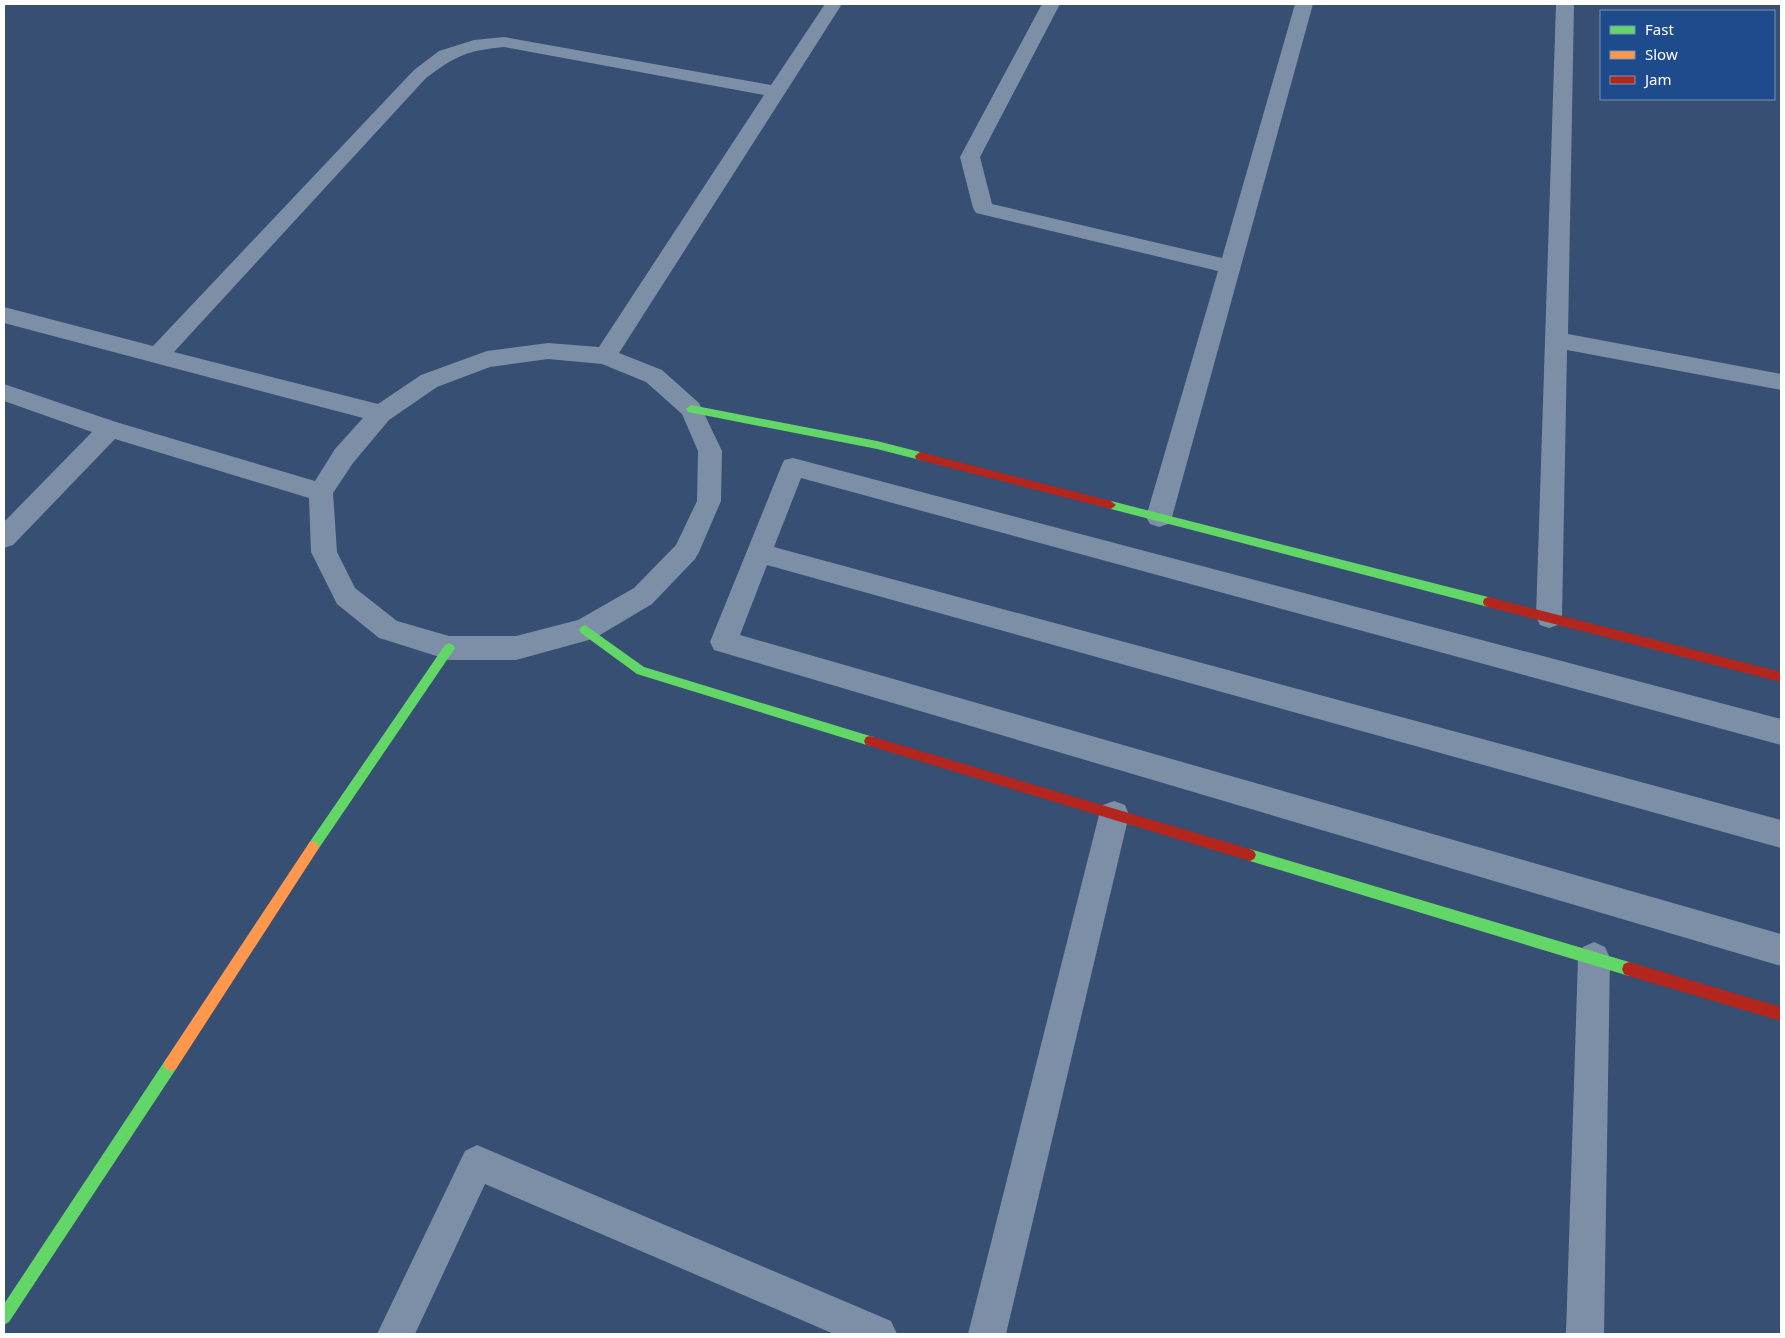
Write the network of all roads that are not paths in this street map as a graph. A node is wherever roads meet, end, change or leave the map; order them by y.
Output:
1 (833, 4) edge
2 (1051, 4) edge
3 (1304, 4) edge
4 (1565, 4) edge
5 (776, 92) junction
6 (1230, 267) junction
7 (4, 315) edge
8 (1556, 340) junction
9 (157, 356) junction
10 (605, 356) junction
11 (1781, 382) edge
12 (4, 392) edge
13 (691, 408) junction
14 (381, 414) junction
15 (110, 429) junction
16 (321, 492) junction
17 (1159, 517) junction
18 (4, 538) edge
19 (775, 557) dead end
20 (1549, 617) junction
21 (584, 630) junction
22 (448, 648) junction
23 (1781, 677) edge
24 (1781, 732) edge
25 (1114, 815) junction
26 (1781, 834) edge
27 (1781, 950) edge
28 (1594, 958) junction
29 (1781, 1014) edge
30 (4, 1317) edge
31 (396, 1334) edge
32 (878, 1334) edge
33 (986, 1334) edge
34 (1585, 1334) edge

1 - 5 street
2 - 6 street
3 - 6 street
4 - 8 street
5 - 9 street
5 - 10 street
6 - 17 street
7 - 9 street
8 - 11 street
8 - 20 street
9 - 14 street
10 - 13 street
10 - 14 street
12 - 15 street
13 - 17 street
13 - 21 street
14 - 16 street
15 - 16 street
15 - 18 street
16 - 22 street
17 - 20 street
19 - 26 street
20 - 23 street
21 - 22 street
21 - 25 street
22 - 30 street
24 - 27 street
25 - 28 street
25 - 33 street
28 - 29 street
28 - 34 street
31 - 32 street

